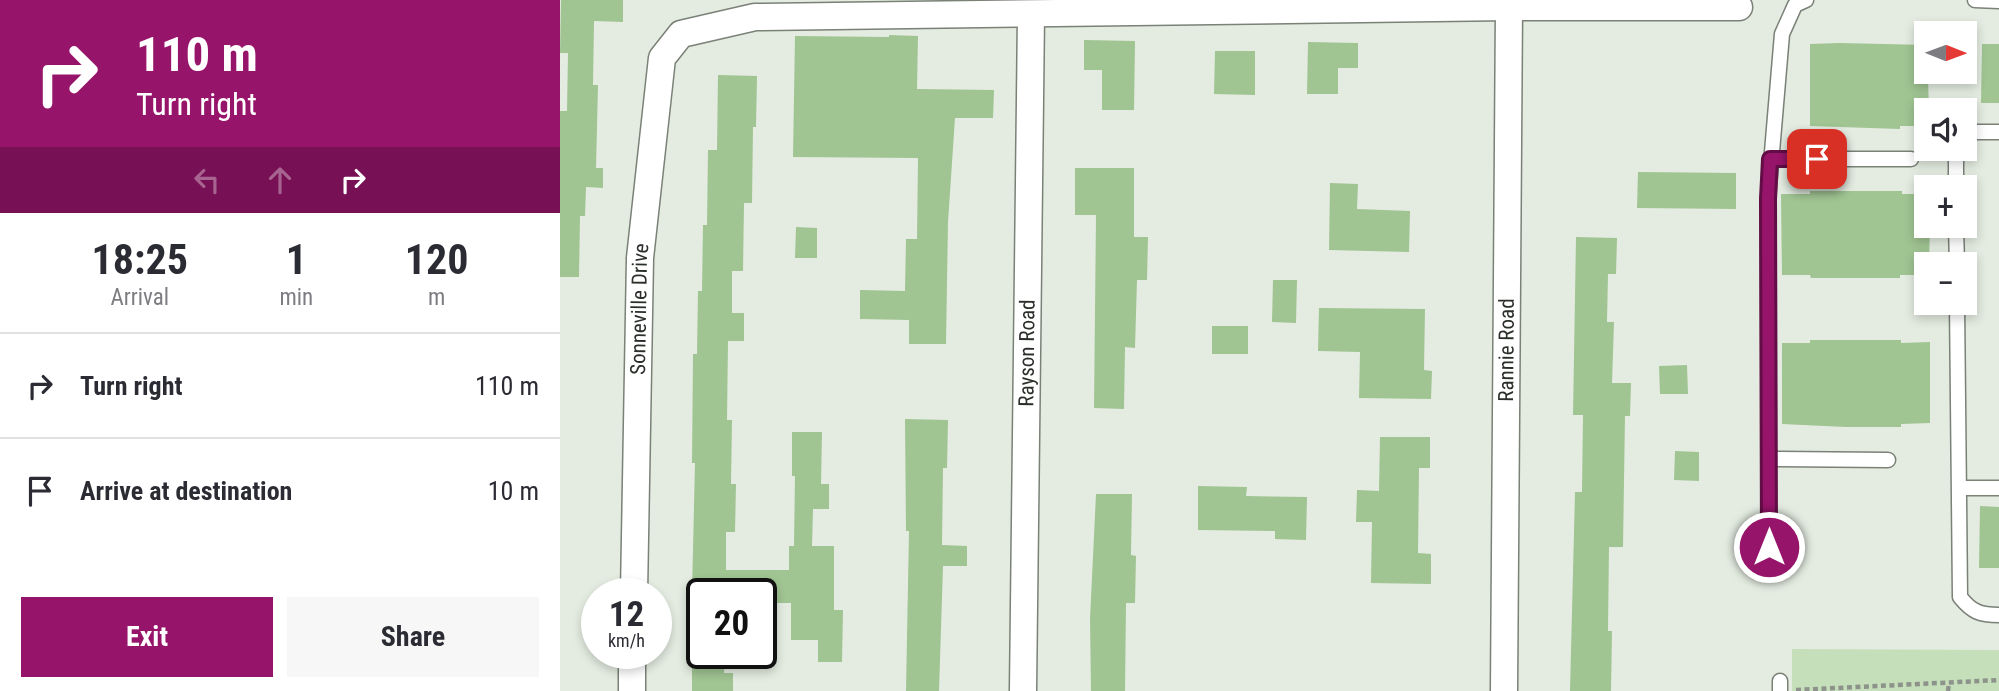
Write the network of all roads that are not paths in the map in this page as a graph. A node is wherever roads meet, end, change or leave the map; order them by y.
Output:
1 (1806, 0) edge
2 (1975, 0) edge
3 (1999, 1) edge
4 (1697, 3) edge
5 (1739, 6) dead end
6 (1509, 7) junction
7 (1031, 14) junction
8 (1977, 132) edge
9 (1999, 132) edge
10 (1770, 159) junction
11 (1911, 159) dead end
12 (1957, 315) edge
13 (1769, 459) junction
14 (1888, 460) dead end
15 (1959, 488) junction
16 (1999, 488) edge
17 (1769, 547) dead end
18 (634, 578) edge
19 (1999, 615) edge
20 (632, 669) edge
21 (632, 691) edge
22 (1023, 691) edge
23 (1504, 691) edge

1 - 10 lane
2 - 3 lane
4 - 5 street
4 - 6 street
6 - 7 street
6 - 23 street, Rannie Road
7 - 18 street, Sonneville Drive
7 - 22 street, Rayson Road
8 - 9 lane
10 - 11 lane
10 - 13 lane
12 - 15 lane
13 - 14 lane
13 - 17 lane
15 - 16 lane
15 - 19 lane
20 - 21 street

